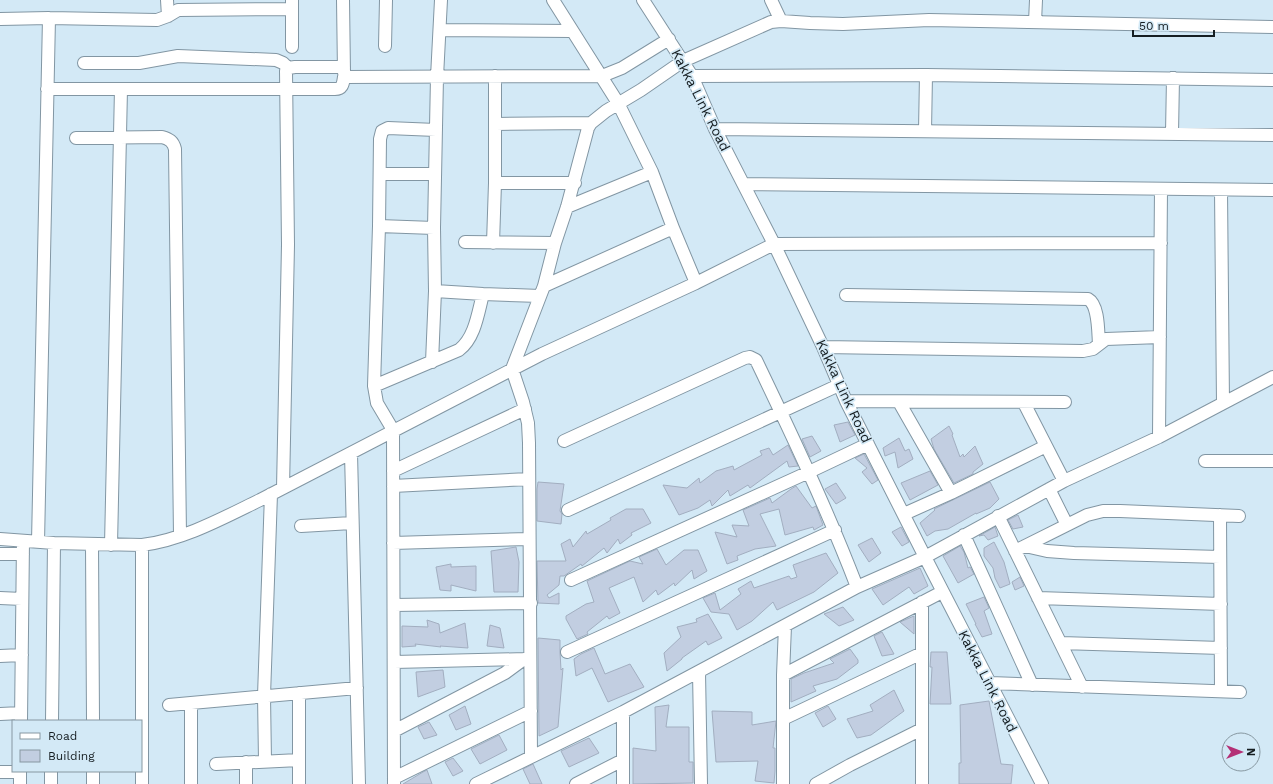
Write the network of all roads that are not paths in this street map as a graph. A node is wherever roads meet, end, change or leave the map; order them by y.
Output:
1 (167, 0) edge
2 (343, 0) edge
3 (386, 0) edge
4 (441, 0) edge
5 (553, 0) edge
6 (643, 0) edge
7 (771, 0) edge
8 (1036, 0) edge
9 (292, 5) edge
10 (168, 16) junction
11 (49, 18) junction
12 (0, 19) edge
13 (781, 21) junction
14 (1035, 22) junction
15 (1273, 27) edge
16 (440, 30) junction
17 (572, 31) junction
18 (669, 39) junction
19 (385, 46) dead end
20 (292, 47) dead end
21 (683, 61) junction
22 (84, 63) dead end
23 (288, 68) junction
24 (344, 72) junction
25 (926, 75) junction
26 (495, 76) junction
27 (602, 76) junction
28 (692, 76) junction
29 (437, 77) junction
30 (1173, 78) junction
31 (1273, 80) edge
32 (47, 89) junction
33 (121, 89) junction
34 (287, 90) junction
35 (618, 103) junction
36 (591, 122) junction
37 (496, 124) junction
38 (716, 129) junction
39 (436, 130) junction
40 (925, 131) junction
41 (1172, 133) junction
42 (1273, 136) edge
43 (76, 138) dead end
44 (120, 138) junction
45 (652, 172) junction
46 (380, 174) junction
47 (435, 174) junction
48 (495, 183) junction
49 (574, 184) junction
50 (744, 184) junction
51 (1161, 189) junction
52 (1221, 190) junction
53 (1273, 190) edge
54 (567, 207) junction
55 (379, 226) junction
56 (434, 228) junction
57 (673, 228) junction
58 (466, 242) dead end
59 (493, 242) junction
60 (555, 243) junction
61 (1161, 243) junction
62 (774, 244) junction
63 (696, 283) junction
64 (435, 291) junction
65 (542, 291) junction
66 (484, 294) junction
67 (846, 295) dead end
68 (1160, 337) junction
69 (1099, 344) junction
70 (823, 347) junction
71 (432, 362) junction
72 (512, 369) junction
73 (1273, 377) edge
74 (839, 385) junction
75 (374, 386) junction
76 (846, 401) junction
77 (899, 402) junction
78 (1065, 402) dead end
79 (1024, 403) junction
80 (1223, 403) junction
81 (525, 409) junction
82 (781, 412) junction
83 (393, 430) junction
84 (1160, 437) junction
85 (564, 441) dead end
86 (868, 444) junction
87 (1046, 446) junction
88 (351, 453) junction
89 (1205, 461) dead end
90 (1273, 461) edge
91 (393, 471) junction
92 (809, 472) junction
93 (528, 479) junction
94 (1064, 481) junction
95 (393, 486) junction
96 (283, 488) junction
97 (1049, 489) junction
98 (951, 493) junction
99 (271, 494) junction
100 (568, 510) dead end
101 (904, 514) junction
102 (1220, 515) junction
103 (998, 516) junction
104 (1239, 516) dead end
105 (352, 523) junction
106 (1067, 525) junction
107 (301, 526) dead end
108 (835, 530) junction
109 (180, 535) junction
110 (964, 535) junction
111 (0, 538) edge
112 (529, 540) junction
113 (23, 541) junction
114 (38, 542) junction
115 (54, 543) junction
116 (393, 543) junction
117 (92, 545) junction
118 (111, 545) junction
119 (142, 545) junction
120 (1020, 549) junction
121 (0, 554) edge
122 (23, 554) junction
123 (925, 557) junction
124 (1220, 557) junction
125 (571, 580) dead end
126 (857, 587) junction
127 (942, 592) junction
128 (0, 598) edge
129 (1038, 598) junction
130 (22, 599) junction
131 (922, 602) junction
132 (531, 603) junction
133 (1221, 604) junction
134 (394, 605) junction
135 (785, 626) junction
136 (1061, 644) junction
137 (1221, 648) junction
138 (567, 652) dead end
139 (922, 653) junction
140 (22, 655) junction
141 (0, 656) edge
142 (528, 659) junction
143 (394, 662) junction
144 (699, 672) junction
145 (783, 676) junction
146 (990, 683) junction
147 (1032, 685) junction
148 (1082, 686) junction
149 (357, 688) junction
150 (1222, 691) junction
151 (1240, 692) dead end
152 (298, 693) junction
153 (264, 696) junction
154 (190, 703) junction
155 (169, 705) dead end
156 (531, 711) junction
157 (623, 712) junction
158 (0, 714) edge
159 (21, 717) edge
160 (783, 718) junction
161 (52, 720) edge
162 (93, 720) edge
163 (922, 729) junction
164 (394, 731) junction
165 (531, 757) junction
166 (299, 760) junction
167 (623, 760) junction
168 (265, 761) junction
169 (246, 762) junction
170 (216, 764) dead end
171 (12, 771) edge
172 (0, 772) edge
173 (20, 772) edge
174 (51, 772) edge
175 (93, 772) edge
176 (394, 781) edge
177 (20, 784) edge
178 (51, 784) edge
179 (93, 784) edge
180 (142, 784) edge
181 (191, 784) edge
182 (246, 784) edge
183 (299, 784) edge
184 (359, 784) edge
185 (476, 784) edge
186 (576, 784) edge
187 (623, 784) edge
188 (700, 784) edge
189 (783, 784) edge
190 (816, 784) edge
191 (922, 784) edge
192 (1042, 784) edge

1 - 10 street
2 - 24 street
3 - 19 street
4 - 16 street
5 - 17 street
6 - 18 street, Kakka Link Road
7 - 13 street
8 - 14 street
9 - 10 street
9 - 20 street
10 - 11 street
11 - 12 street
11 - 32 street
13 - 14 street
13 - 21 street
14 - 15 street
16 - 17 street
16 - 29 street
17 - 27 street
18 - 21 street, Kakka Link Road
18 - 27 street
21 - 28 street, Kakka Link Road
21 - 35 street
22 - 23 street
23 - 24 street
23 - 34 street
24 - 29 street
24 - 34 street
25 - 28 street
25 - 30 street
25 - 40 street
26 - 27 street
26 - 29 street
26 - 37 street
27 - 35 street
28 - 38 street, Kakka Link Road
29 - 39 street
30 - 31 street
30 - 41 street
32 - 33 street
32 - 114 street
33 - 34 street
33 - 44 street
34 - 96 street
35 - 36 street
35 - 45 street
36 - 37 street
36 - 49 street
37 - 48 street
38 - 40 street
38 - 50 street, Kakka Link Road
39 - 46 street
39 - 47 street
40 - 41 street
41 - 42 street
43 - 44 street
44 - 109 street
44 - 118 street
45 - 54 street
45 - 57 street
46 - 47 street
46 - 55 street
47 - 56 street
48 - 49 street
48 - 59 street
49 - 54 street
50 - 51 street
50 - 62 street, Kakka Link Road
51 - 52 street
51 - 61 street
52 - 53 street
52 - 80 street
54 - 60 street
55 - 56 street
55 - 75 street
56 - 64 street
57 - 63 street
57 - 65 street
58 - 59 street
59 - 60 street
60 - 65 street
61 - 62 street
61 - 68 street
62 - 63 street
62 - 70 street, Kakka Link Road
63 - 72 street
64 - 66 street
64 - 71 street
65 - 66 street
65 - 72 street
66 - 71 street
67 - 69 street
68 - 69 street
68 - 84 street
69 - 70 street
70 - 74 street, Kakka Link Road
71 - 75 street
72 - 81 street
72 - 83 street
73 - 80 street
74 - 76 street, Kakka Link Road
74 - 82 street
75 - 83 street
76 - 77 street
76 - 86 street, Kakka Link Road
77 - 79 street
77 - 98 street
78 - 79 street
79 - 87 street
80 - 84 street
81 - 91 street
81 - 93 street
82 - 85 street
82 - 92 street
82 - 100 street
83 - 88 street
83 - 91 street
84 - 94 street
86 - 92 street
86 - 101 street, Kakka Link Road
87 - 94 street
87 - 98 street
88 - 96 street
88 - 105 street
89 - 90 street
91 - 95 street
92 - 108 street
92 - 125 street
93 - 95 street
93 - 112 street
94 - 97 street
95 - 116 street
96 - 99 street
97 - 103 street
97 - 106 street
98 - 101 street
99 - 109 street
99 - 153 street
101 - 123 street, Kakka Link Road
102 - 104 street
102 - 106 street
102 - 124 street
103 - 110 street
103 - 120 street
105 - 107 street
105 - 149 street
106 - 120 street
108 - 126 street
108 - 138 street
109 - 119 street
110 - 123 street
110 - 147 street
111 - 113 street
112 - 116 street
112 - 132 street
113 - 114 street
113 - 122 street
114 - 115 street
115 - 117 street
115 - 161 street
116 - 134 street
117 - 118 street
117 - 162 street
118 - 119 street
119 - 180 street
120 - 124 street
120 - 129 street
121 - 122 street
122 - 130 street
123 - 126 street
123 - 127 street, Kakka Link Road
124 - 133 street
126 - 135 street
127 - 131 street
127 - 146 street, Kakka Link Road
128 - 130 street
129 - 133 street
129 - 136 street
130 - 140 street
131 - 139 street
131 - 145 street
132 - 134 street
132 - 142 street
133 - 137 street
134 - 143 street
135 - 144 street
135 - 145 street
136 - 137 street
136 - 148 street
137 - 150 street
139 - 160 street
139 - 163 street
140 - 141 street
140 - 159 street
142 - 143 street
142 - 156 street
142 - 164 street
143 - 164 street
144 - 157 street
144 - 188 street
145 - 160 street
146 - 147 street
146 - 192 street, Kakka Link Road
147 - 148 street
148 - 150 street
149 - 152 street
149 - 184 street
150 - 151 street
152 - 153 street
152 - 166 street
153 - 154 street
153 - 168 street
154 - 155 street
154 - 181 street
156 - 165 street
156 - 176 street
157 - 165 street
157 - 167 street
158 - 159 street
160 - 189 street
163 - 190 street
163 - 191 street
164 - 176 street
165 - 185 street
166 - 168 street
166 - 183 street
167 - 186 street
167 - 187 street
168 - 169 street
169 - 170 street
169 - 182 street
171 - 172 street
173 - 177 street
174 - 178 street
175 - 179 street

